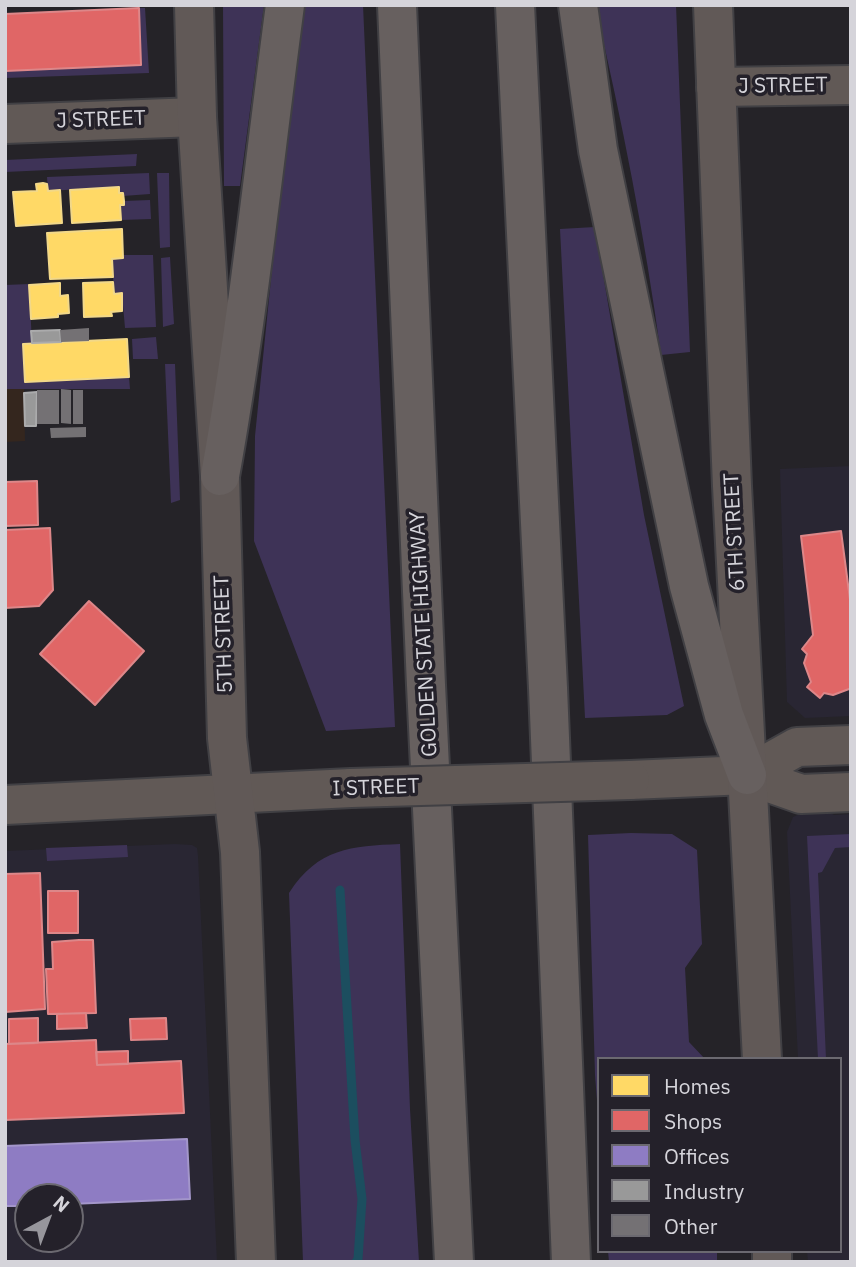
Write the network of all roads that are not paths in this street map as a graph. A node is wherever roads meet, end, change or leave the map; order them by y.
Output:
1 (194, 5) edge
2 (285, 5) edge
3 (397, 5) edge
4 (515, 5) edge
5 (578, 5) edge
6 (713, 5) edge
7 (851, 85) edge
8 (716, 87) junction
9 (197, 117) junction
10 (5, 124) edge
11 (220, 476) junction
12 (851, 745) edge
13 (747, 775) junction
14 (851, 792) edge
15 (233, 793) junction
16 (5, 805) edge
17 (762, 1057) edge
18 (256, 1262) edge
19 (454, 1262) edge
20 (571, 1262) edge

1 - 9 main road, 5TH STREET
2 - 11 highway
3 - 19 highway, GOLDEN STATE HIGHWAY
4 - 20 highway
5 - 13 highway
6 - 8 main road, 6TH STREET
7 - 8 street, J STREET
8 - 13 main road, 6TH STREET
9 - 10 street, J STREET
9 - 11 main road, 5TH STREET
11 - 15 main road, 5TH STREET
12 - 13 street, I STREET
13 - 14 street, I STREET
13 - 15 street, I STREET, bridge
13 - 17 main road, 6TH STREET
15 - 16 street, I STREET
15 - 18 main road, 5TH STREET

